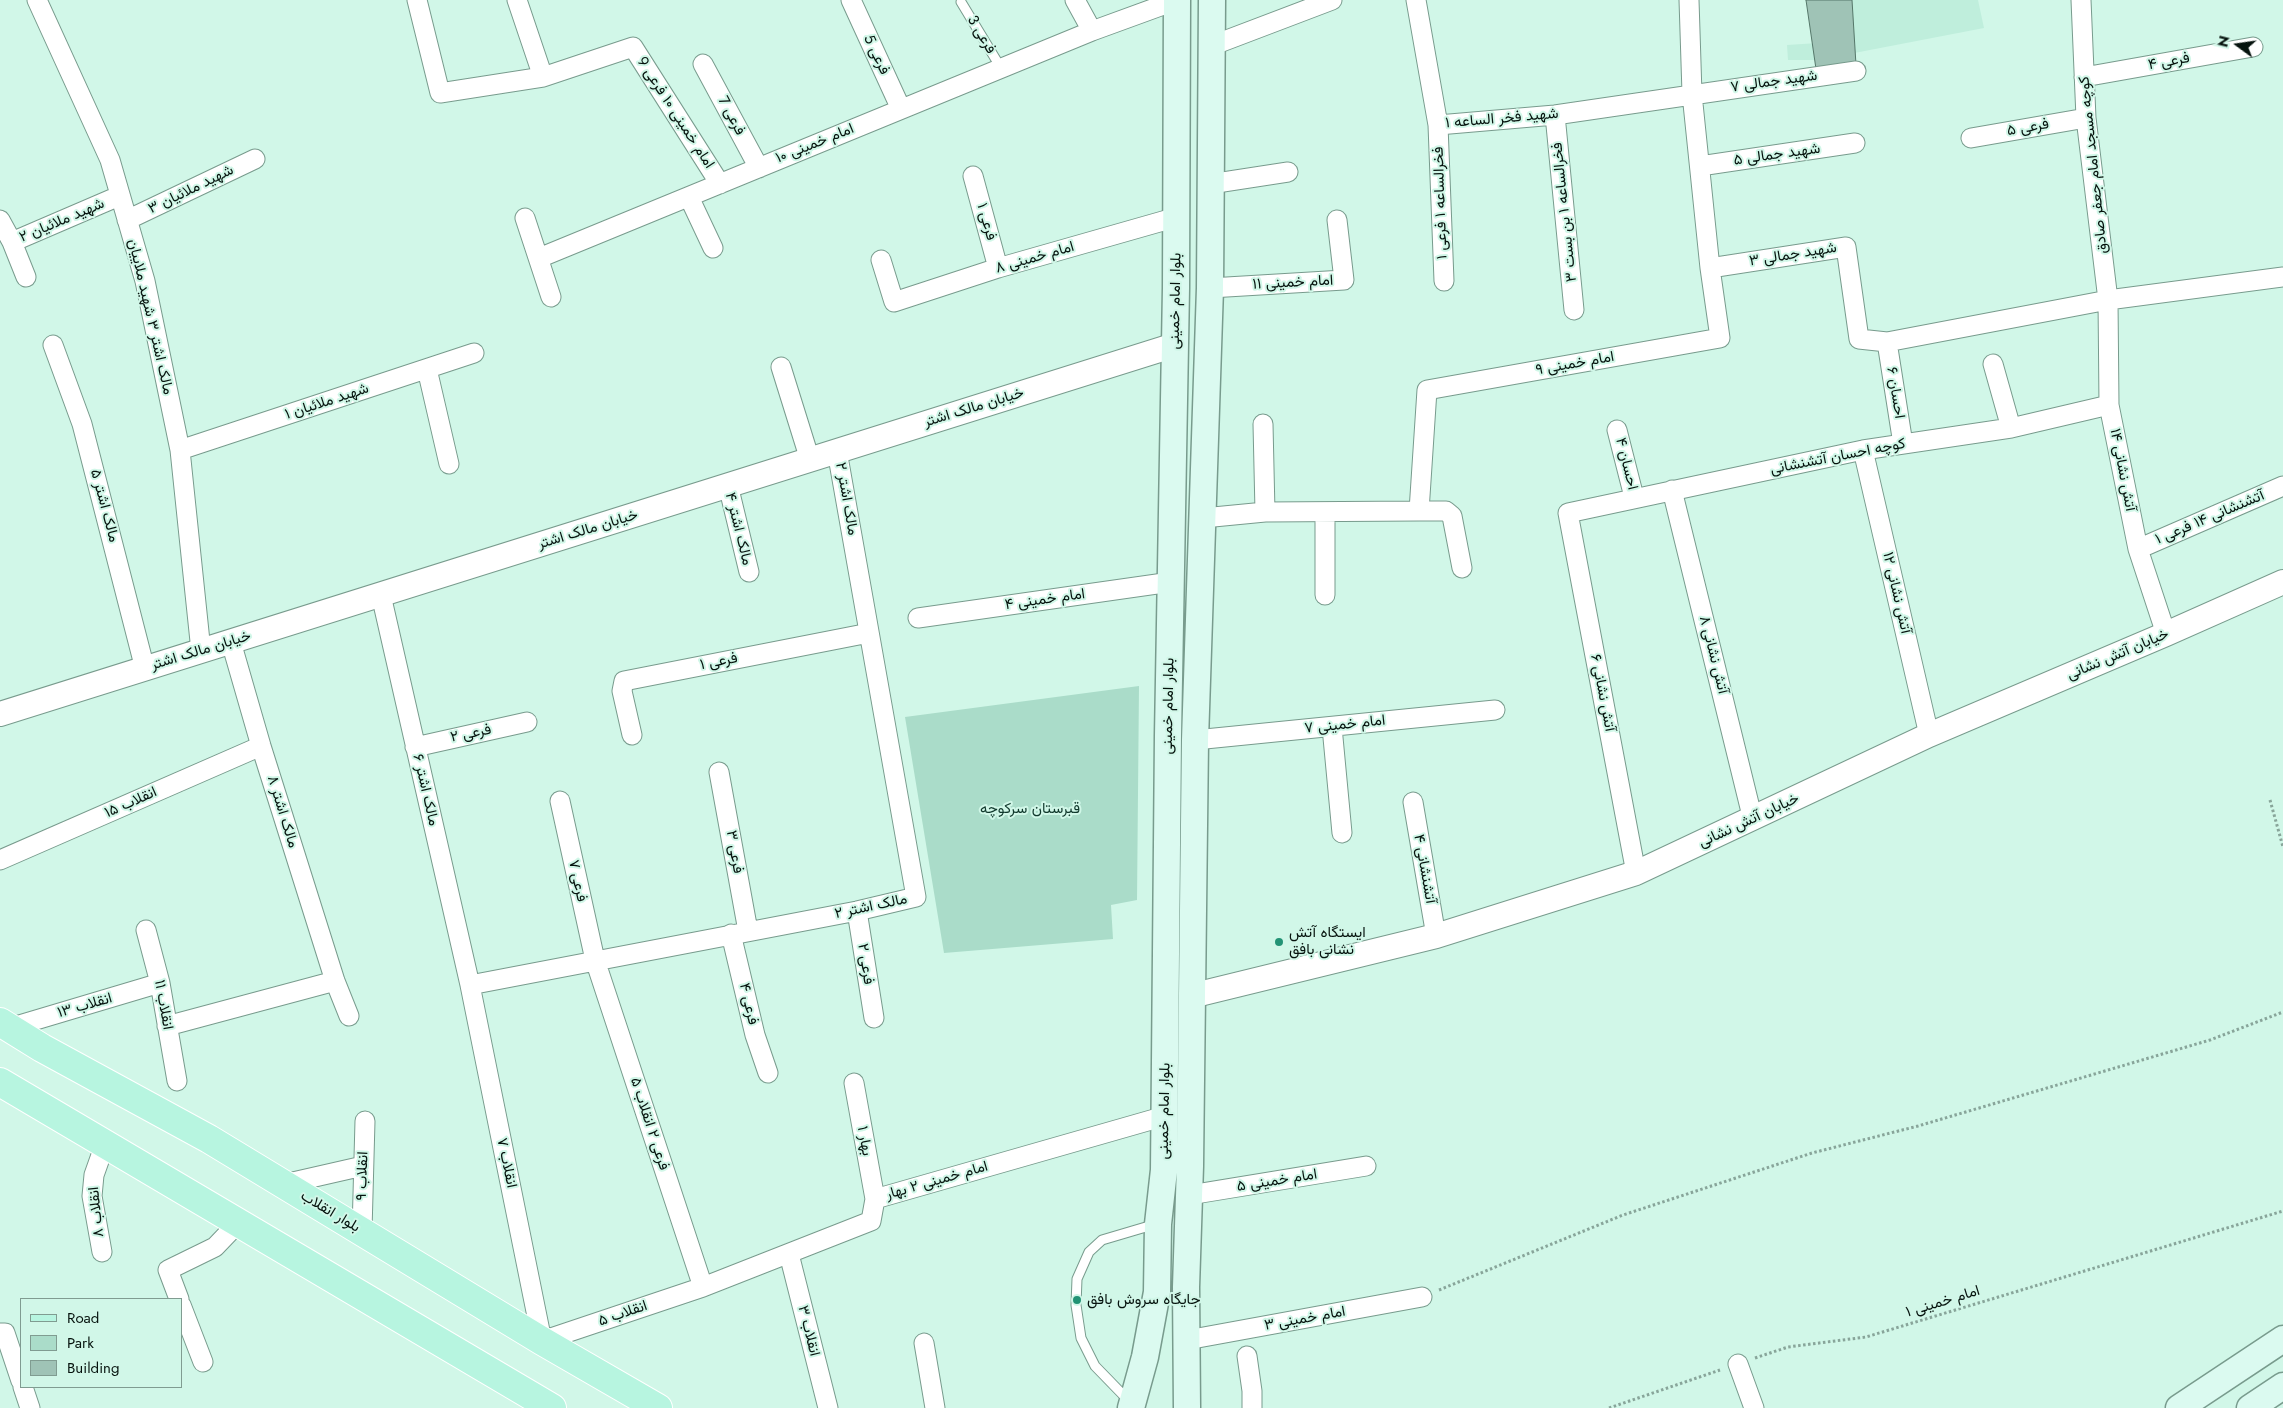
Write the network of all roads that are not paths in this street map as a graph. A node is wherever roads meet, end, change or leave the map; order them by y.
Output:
1 (37, 0) edge
2 (417, 0) edge
3 (516, 0) edge
4 (851, 0) edge
5 (1075, 0) edge
6 (1177, 0) edge
7 (1212, 0) edge
8 (1332, 0) edge
9 (1416, 0) edge
10 (1689, 0) edge
11 (2081, 0) edge
12 (961, 2) dead end
13 (1092, 31) junction
14 (1211, 46) junction
15 (2253, 47) dead end
16 (703, 64) dead end
17 (1001, 68) junction
18 (1856, 71) dead end
19 (543, 77) junction
20 (2084, 77) junction
21 (1692, 94) junction
22 (901, 109) junction
23 (1555, 115) junction
24 (2086, 118) junction
25 (1438, 125) junction
26 (1971, 138) dead end
27 (1855, 143) dead end
28 (255, 159) dead end
29 (1700, 166) junction
30 (758, 168) junction
31 (1288, 172) dead end
32 (973, 176) dead end
33 (720, 184) junction
34 (1210, 184) junction
35 (119, 196) junction
36 (689, 197) junction
37 (1176, 217) junction
38 (525, 218) dead end
39 (0, 220) edge
40 (127, 220) junction
41 (1337, 220) dead end
42 (12, 242) junction
43 (713, 248) dead end
44 (539, 258) junction
45 (881, 260) dead end
46 (998, 268) junction
47 (1710, 268) junction
48 (26, 277) dead end
49 (2283, 277) edge
50 (1444, 281) dead end
51 (1210, 288) junction
52 (551, 297) dead end
53 (2108, 300) junction
54 (1574, 310) dead end
55 (1887, 342) junction
56 (53, 345) dead end
57 (1176, 345) junction
58 (474, 353) dead end
59 (1993, 364) dead end
60 (781, 367) dead end
61 (426, 370) junction
62 (2110, 405) junction
63 (1263, 424) dead end
64 (2012, 428) junction
65 (1617, 430) dead end
66 (1903, 444) junction
67 (180, 450) junction
68 (1863, 450) junction
69 (837, 451) junction
70 (810, 460) junction
71 (449, 464) dead end
72 (728, 485) junction
73 (2283, 486) edge
74 (1672, 490) junction
75 (1634, 497) junction
76 (1419, 511) junction
77 (1266, 512) junction
78 (1325, 512) junction
79 (1568, 513) joint
80 (1204, 518) junction
81 (2138, 549) junction
82 (1462, 568) dead end
83 (749, 572) dead end
84 (1171, 582) junction
85 (2283, 582) edge
86 (381, 594) junction
87 (1325, 595) dead end
88 (918, 618) dead end
89 (869, 632) junction
90 (2166, 634) junction
91 (231, 642) junction
92 (201, 651) junction
93 (145, 669) junction
94 (1495, 710) dead end
95 (0, 714) edge
96 (527, 722) dead end
97 (1332, 727) junction
98 (632, 735) dead end
99 (1929, 735) junction
100 (1194, 740) junction
101 (261, 746) junction
102 (415, 747) junction
103 (719, 772) dead end
104 (1168, 790) junction
105 (1194, 796) junction
106 (560, 801) dead end
107 (1413, 802) dead end
108 (1753, 820) junction
109 (1342, 833) dead end
110 (0, 860) edge
111 (1193, 863) junction
112 (1167, 868) junction
113 (1636, 873) junction
114 (857, 911) junction
115 (146, 930) dead end
116 (740, 933) junction
117 (1436, 936) junction
118 (595, 960) junction
119 (335, 981) junction
120 (160, 983) junction
121 (470, 986) junction
122 (1191, 996) junction
123 (349, 1016) dead end
124 (874, 1018) dead end
125 (5, 1025) edge
126 (167, 1026) junction
127 (768, 1073) dead end
128 (177, 1081) dead end
129 (854, 1083) dead end
130 (2, 1088) edge
131 (1165, 1116) junction
132 (365, 1121) dead end
133 (105, 1144) junction
134 (363, 1166) junction
135 (1366, 1166) dead end
136 (284, 1184) junction
137 (1189, 1195) junction
138 (875, 1199) junction
139 (238, 1223) junction
140 (1158, 1224) junction
141 (362, 1231) junction
142 (102, 1252) dead end
143 (789, 1254) junction
144 (703, 1287) junction
145 (1422, 1297) road end
146 (179, 1298) edge
147 (182, 1308) edge
148 (0, 1333) edge
149 (2283, 1339) edge
150 (1187, 1340) junction
151 (542, 1341) junction
152 (924, 1343) dead end
153 (1247, 1356) dead end
154 (203, 1362) dead end
155 (1738, 1364) road end
156 (20, 1378) edge
157 (2283, 1386) edge
158 (23, 1388) edge
159 (1131, 1406) edge
160 (654, 1407) edge
161 (30, 1408) edge
162 (552, 1408) edge
163 (828, 1408) edge
164 (935, 1408) edge
165 (1187, 1408) edge
166 (1252, 1408) edge
167 (1754, 1408) edge
168 (2180, 1408) edge
169 (2250, 1408) edge

1 - 35 street, مالک اشتر ۳ شهید ملاییان
2 - 19 street
3 - 19 street
4 - 22 street, فرعی 5
5 - 13 street
6 - 13 street, امام خمینی ۱۰
6 - 37 main road, بلوار امام خمینی
7 - 14 main road, بلوار امام خمینی
8 - 14 street
9 - 25 street, شهید فخر الساعه ۱
10 - 21 street, امام خمینی ۹
11 - 20 street, کوچه مسجد امام جعفر صادق
12 - 17 lane, فرعی 3
13 - 17 street, امام خمینی ۱۰
14 - 34 main road, بلوار امام خمینی
15 - 20 street, فرعی ۴
16 - 30 street, فرعی 7
17 - 22 street, امام خمینی ۱۰
18 - 21 street, شهید جمالی ۷
19 - 33 street, امام خمینی ۱۰ فرعی 9
20 - 24 street, کوچه مسجد امام جعفر صادق
21 - 23 street, شهید فخر الساعه ۱
21 - 29 street, امام خمینی ۹
22 - 30 street, امام خمینی ۱۰
23 - 25 street, شهید فخر الساعه ۱
23 - 54 street, فخرالساعه ۱ بن بست ۳
24 - 26 street, فرعی ۵
24 - 53 street, کوچه مسجد امام جعفر صادق
25 - 50 street, فخرالساعه ۱ فرعی ۱
27 - 29 street, شهید جمالی ۵
28 - 40 street, شهید ملائیان ۳
29 - 47 street, امام خمینی ۹
30 - 33 street, امام خمینی ۱۰
31 - 34 street
32 - 46 street, فرعی ۱
33 - 36 street, امام خمینی ۱۰
34 - 51 main road, بلوار امام خمینی
35 - 40 street, مالک اشتر ۳ شهید ملاییان
35 - 42 street, شهید ملائیان ۲
36 - 43 street
36 - 44 street, امام خمینی ۱۰
37 - 46 street, امام خمینی ۸
37 - 57 main road, بلوار امام خمینی
38 - 44 street
39 - 42 street
40 - 67 street, مالک اشتر ۳ شهید ملاییان
41 - 51 street, امام خمینی ۱۱
42 - 48 street, شهید ملائیان ۲
44 - 52 street
45 - 46 street, امام خمینی ۸
47 - 55 street, شهید جمالی ۳
47 - 76 street, امام خمینی ۹
49 - 53 street
51 - 80 main road, بلوار امام خمینی
53 - 55 street
53 - 62 street, آتش نشانی ۱۴
55 - 66 street, احسان ۶
56 - 93 street, مالک اشتر ۵
57 - 69 street, خیابان مالک اشتر
57 - 84 main road, بلوار امام خمینی
58 - 61 street, شهید ملائیان ۱
59 - 64 street
60 - 70 street
61 - 67 street, شهید ملائیان ۱
61 - 71 street
62 - 64 street, کوچه احسان آتشنشانی
62 - 81 street, آتش نشانی ۱۴
63 - 77 street
64 - 66 street, کوچه احسان آتشنشانی
65 - 75 street, احسان ۴
66 - 68 street, کوچه احسان آتشنشانی
67 - 92 street, مالک اشتر ۳ شهید ملاییان
68 - 74 street, کوچه احسان آتشنشانی
68 - 99 street, آتش نشانی ۱۲
69 - 70 street, خیابان مالک اشتر
69 - 89 street, مالک اشتر ۲
70 - 72 street, خیابان مالک اشتر
72 - 83 street, مالک اشتر ۴
72 - 86 street, خیابان مالک اشتر
73 - 81 street, آتشنشانی ۱۴ فرعی ۱
74 - 75 street, کوچه احسان آتشنشانی
74 - 108 street, آتش نشانی ۸
75 - 79 street, کوچه احسان آتشنشانی
76 - 78 street
76 - 82 street
77 - 78 street
77 - 80 street
78 - 87 street
79 - 113 street, آتش نشانی ۶
80 - 100 main road, بلوار امام خمینی
81 - 90 street, آتش نشانی ۱۴
84 - 88 street, امام خمینی ۴
84 - 104 main road, بلوار امام خمینی
85 - 90 street, خیابان آتش نشانی
86 - 91 street, خیابان مالک اشتر
86 - 102 street, مالک اشتر ۶
89 - 98 street, فرعی ۱
89 - 114 street, مالک اشتر ۲
90 - 99 street, خیابان آتش نشانی
91 - 92 street, خیابان مالک اشتر
91 - 101 street, مالک اشتر ۸
92 - 93 street, خیابان مالک اشتر
93 - 95 street, خیابان مالک اشتر
94 - 97 street, امام خمینی ۷
96 - 102 street, فرعی ۲
97 - 100 street, امام خمینی ۷
97 - 109 street
99 - 108 street, خیابان آتش نشانی
100 - 105 main road, بلوار امام خمینی
101 - 110 street, انقلاب ۱۵
101 - 119 street, مالک اشتر ۸
102 - 121 street, مالک اشتر ۶
103 - 116 street, فرعی ۳
104 - 105 main road
104 - 112 main road, بلوار امام خمینی
105 - 111 main road, بلوار امام خمینی
106 - 118 street, فرعی ۷
107 - 117 street, آتشنشانی ۴
108 - 113 street, خیابان آتش نشانی
111 - 112 main road
111 - 122 main road, بلوار امام خمینی
112 - 131 main road, بلوار امام خمینی
113 - 117 street, خیابان آتش نشانی
114 - 116 street, مالک اشتر ۲
114 - 124 street, فرعی ۲
115 - 120 street, انقلاب ۱۱
116 - 118 street, مالک اشتر ۲
116 - 127 street, فرعی ۴
117 - 122 street, خیابان آتش نشانی
118 - 121 street, مالک اشتر ۲
118 - 144 street, فرعی ۲ انقلاب ۵
119 - 123 street, مالک اشتر ۸
119 - 126 street
120 - 125 street, انقلاب ۱۳
120 - 126 street, انقلاب ۱۱
121 - 151 street, انقلاب ۷
122 - 137 main road, بلوار امام خمینی
125 - 136 main road, بلوار انقلاب
126 - 128 street, انقلاب ۱۱
129 - 138 street, بهار ۱
130 - 133 main road
131 - 138 street, امام خمینی ۲ بهار
131 - 140 main road, بلوار امام خمینی
132 - 134 street, انقلاب ۹
133 - 139 main road
133 - 142 street, انقلاب ۸
134 - 136 street
134 - 141 street, انقلاب ۹
135 - 137 street, امام خمینی ۵
136 - 141 main road, بلوار انقلاب
137 - 150 main road, بلوار امام خمینی
138 - 143 street, امام خمینی ۲ بهار
139 - 146 street
139 - 162 main road
140 - 159 main road, بلوار امام خمینی
140 - 159 lane
141 - 151 main road, بلوار انقلاب
143 - 144 street, امام خمینی ۲ بهار
143 - 163 street, انقلاب ۳
144 - 151 street, انقلاب ۵
145 - 150 street, امام خمینی ۳
147 - 154 street
148 - 156 street
149 - 168 main road
150 - 165 main road, بلوار امام خمینی
151 - 160 main road, بلوار انقلاب
152 - 164 street
153 - 166 street
155 - 167 street
157 - 169 main road
158 - 161 street

